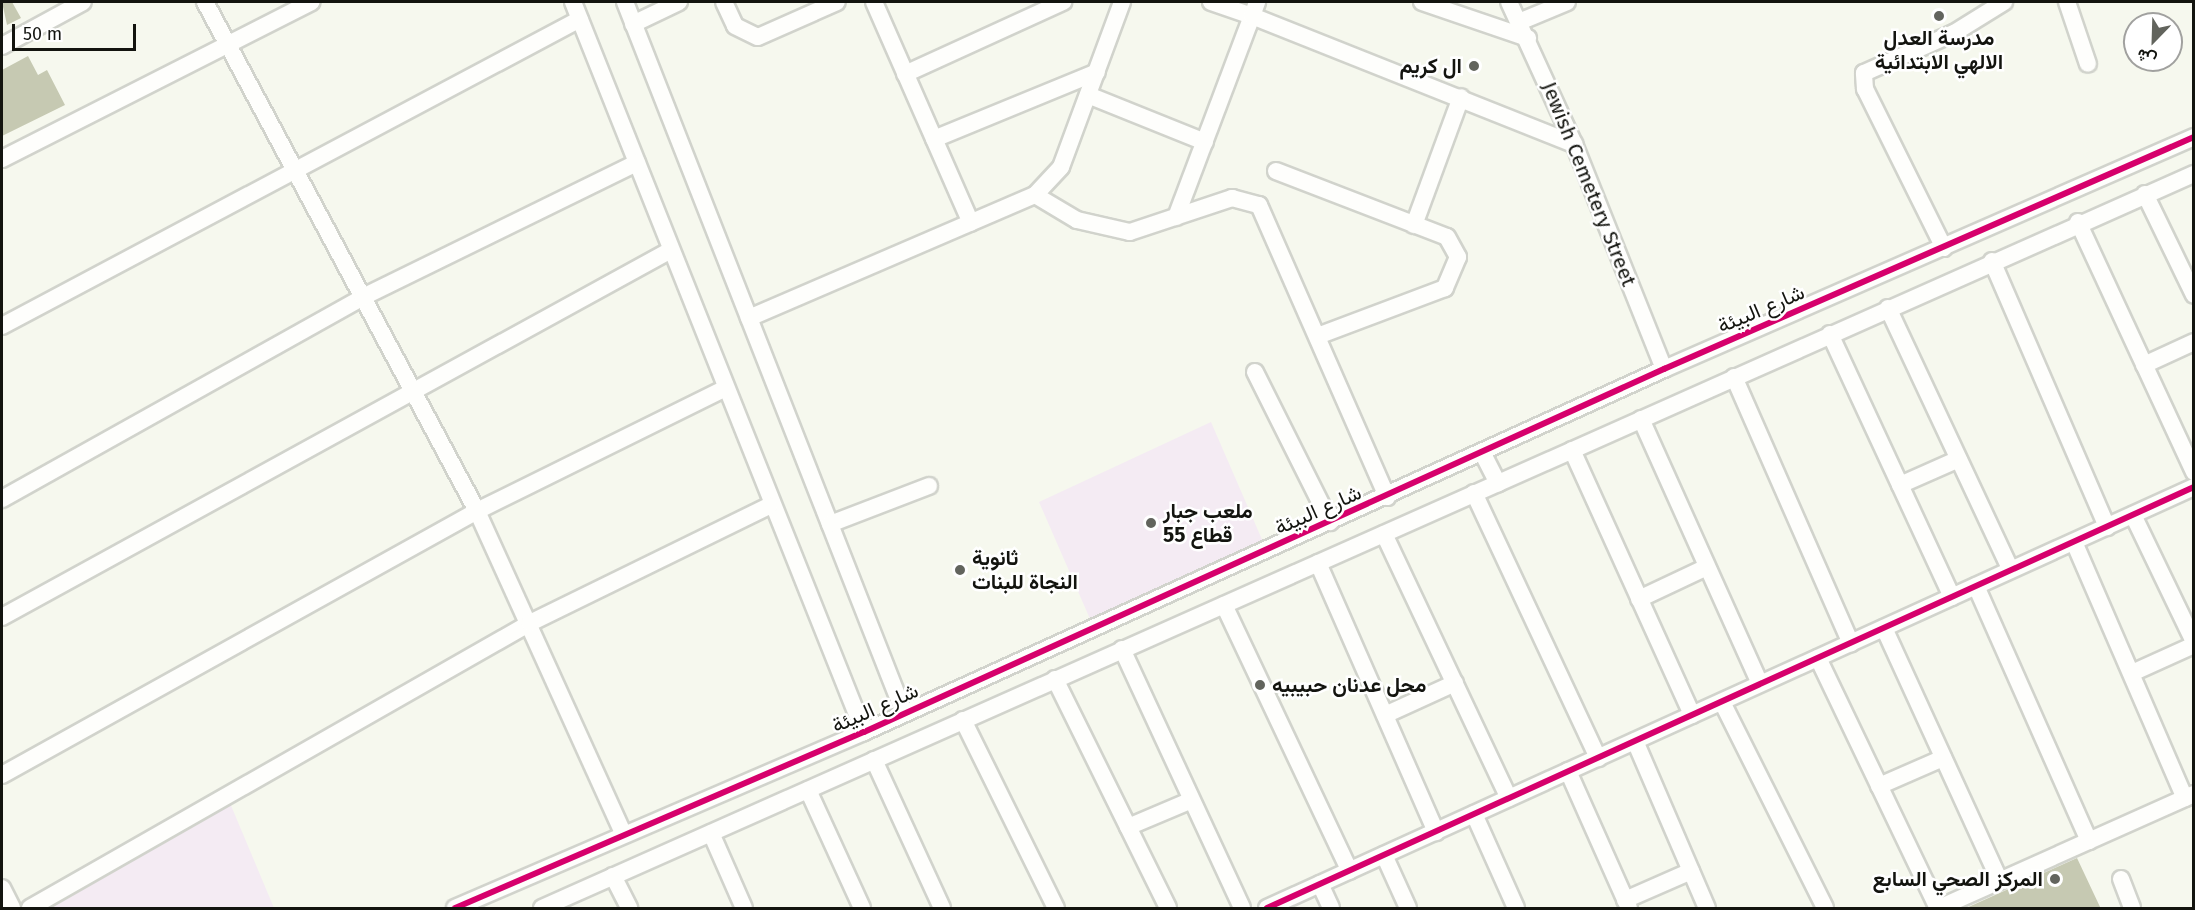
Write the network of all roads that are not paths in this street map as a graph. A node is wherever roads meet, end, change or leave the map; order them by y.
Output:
1 (83, 2) edge
2 (205, 2) edge
3 (311, 2) edge
4 (573, 2) edge
5 (625, 2) edge
6 (679, 2) edge
7 (724, 2) edge
8 (837, 2) edge
9 (874, 2) edge
10 (1063, 2) edge
11 (1122, 2) edge
12 (1211, 2) edge
13 (1422, 2) edge
14 (1509, 2) edge
15 (1567, 2) edge
16 (2004, 2) edge
17 (2067, 2) edge
18 (1030, 8) edge
19 (1255, 9) edge
20 (580, 19) junction
21 (1520, 22) junction
22 (633, 24) junction
23 (1528, 38) junction
24 (2, 46) edge
25 (229, 46) junction
26 (2088, 64) dead end
27 (1097, 72) junction
28 (905, 74) junction
29 (1088, 95) junction
30 (1461, 97) junction
31 (2193, 137) edge
32 (934, 139) junction
33 (1205, 142) junction
34 (1574, 144) junction
35 (2, 159) edge
36 (637, 163) junction
37 (295, 169) junction
38 (1276, 171) dead end
39 (2193, 174) edge
40 (2145, 194) junction
41 (1035, 195) junction
42 (1176, 217) junction
43 (2078, 222) junction
44 (971, 223) junction
45 (1414, 225) junction
46 (1944, 248) junction
47 (671, 249) junction
48 (1992, 261) junction
49 (2193, 295) edge
50 (363, 297) junction
51 (1888, 308) junction
52 (749, 318) junction
53 (2, 326) edge
54 (1830, 334) junction
55 (1320, 335) junction
56 (2193, 342) edge
57 (2144, 365) junction
58 (1664, 369) junction
59 (1255, 372) dead end
60 (1734, 377) junction
61 (411, 388) junction
62 (724, 389) junction
63 (1641, 419) junction
64 (1572, 450) junction
65 (1484, 454) junction
66 (1959, 459) junction
67 (2193, 471) edge
68 (1498, 483) junction
69 (1900, 485) junction
70 (929, 486) dead end
71 (2193, 487) edge
72 (1474, 494) junction
73 (1387, 497) junction
74 (2, 499) edge
75 (769, 506) junction
76 (477, 511) junction
77 (2133, 515) junction
78 (1330, 522) junction
79 (830, 524) junction
80 (2107, 527) junction
81 (1384, 534) junction
82 (2074, 542) junction
83 (1318, 563) junction
84 (1707, 567) junction
85 (2011, 570) junction
86 (1976, 586) junction
87 (1952, 597) junction
88 (1640, 599) junction
89 (1224, 605) junction
90 (2, 617) edge
91 (530, 623) junction
92 (1884, 628) junction
93 (1851, 643) junction
94 (2193, 643) edge
95 (1122, 650) junction
96 (1818, 658) junction
97 (2132, 673) junction
98 (1055, 680) junction
99 (1455, 683) junction
100 (1760, 684) junction
101 (1722, 702) junction
102 (904, 713) junction
103 (1385, 715) junction
104 (1692, 715) junction
105 (963, 720) junction
106 (864, 732) junction
107 (1635, 741) junction
108 (1599, 758) junction
109 (1943, 758) junction
110 (874, 760) junction
111 (1568, 771) junction
112 (2, 775) edge
113 (1879, 786) junction
114 (808, 790) junction
115 (2189, 796) edge
116 (1509, 798) junction
117 (1192, 800) junction
118 (1474, 814) junction
119 (1128, 827) junction
120 (1436, 832) junction
121 (624, 833) junction
122 (711, 833) junction
123 (2089, 841) junction
124 (1384, 855) junction
125 (1350, 871) junction
126 (1691, 871) junction
127 (613, 876) junction
128 (2121, 879) dead end
129 (2000, 881) junction
130 (1320, 884) junction
131 (2, 888) edge
132 (1627, 904) edge
133 (547, 908) edge
134 (12, 909) edge
135 (30, 909) edge
136 (455, 909) edge
137 (629, 909) edge
138 (744, 909) edge
139 (862, 909) edge
140 (942, 909) edge
141 (1056, 909) edge
142 (1168, 909) edge
143 (1242, 909) edge
144 (1267, 909) edge
145 (1331, 909) edge
146 (1408, 909) edge
147 (1516, 909) edge
148 (1707, 909) edge
149 (1825, 909) edge
150 (1938, 909) edge
151 (2132, 909) edge

1 - 24 street
2 - 25 street
3 - 25 street
4 - 20 street
5 - 22 street
6 - 22 street
7 - 8 street
9 - 28 street
10 - 18 street
11 - 27 street
12 - 19 street
13 - 23 street
14 - 21 street, Jewish Cemetery Street
15 - 21 street
16 - 46 street
17 - 26 street
18 - 28 street
19 - 30 street
19 - 33 street
20 - 36 street
20 - 37 street
21 - 23 street, Jewish Cemetery Street
22 - 52 street
23 - 34 street, Jewish Cemetery Street
25 - 35 street
25 - 37 street
27 - 29 street
27 - 32 street
28 - 32 street
29 - 33 street
29 - 41 street
30 - 34 street
30 - 45 street
31 - 46 street, شارع البيئة
32 - 44 street
33 - 42 street
34 - 58 street, Jewish Cemetery Street
36 - 47 street
36 - 50 street
37 - 50 street
37 - 53 street
38 - 45 street
39 - 40 street
40 - 43 street
40 - 49 street
41 - 42 street
41 - 44 street
42 - 55 street
43 - 48 street
43 - 57 street
44 - 52 street
45 - 55 street
46 - 58 street, شارع البيئة
47 - 61 street
47 - 62 street
48 - 51 street
48 - 80 street
50 - 61 street
50 - 74 street
51 - 54 street
51 - 66 street
52 - 79 street
54 - 60 street
54 - 69 street
55 - 73 street
56 - 57 street
57 - 67 street
58 - 65 street, شارع البيئة
59 - 78 street
60 - 63 street
60 - 93 street
61 - 76 street
61 - 90 street
62 - 75 street
62 - 76 street
63 - 64 street
63 - 84 street
64 - 68 street
64 - 88 street
65 - 68 street
65 - 73 street, شارع البيئة
66 - 69 street
66 - 85 street
68 - 72 street
69 - 87 street
70 - 79 street
71 - 77 street
72 - 81 street
72 - 108 street
73 - 78 street, شارع البيئة
75 - 91 street
75 - 106 street
76 - 91 street
76 - 112 street
77 - 80 street
77 - 94 street
78 - 102 street, شارع البيئة
79 - 102 street
80 - 82 street
81 - 83 street
81 - 99 street
82 - 85 street
82 - 97 street
83 - 89 street
83 - 103 street
84 - 88 street
84 - 100 street
85 - 86 street
86 - 87 street
86 - 123 street
87 - 92 street
88 - 104 street
89 - 95 street
89 - 125 street
91 - 121 street
91 - 135 street
92 - 93 street
92 - 109 street
93 - 96 street
94 - 97 street
95 - 98 street
95 - 117 street
96 - 100 street
96 - 113 street
97 - 115 street
98 - 105 street
98 - 119 street
99 - 103 street
99 - 116 street
100 - 101 street
101 - 104 street
101 - 149 street
102 - 106 street, شارع البيئة
103 - 120 street
104 - 107 street
105 - 110 street
105 - 141 street
106 - 121 street, شارع البيئة
107 - 108 street
107 - 126 street
108 - 111 street
109 - 113 street
109 - 129 street
110 - 114 street
110 - 140 street
111 - 116 street
111 - 132 street
113 - 150 street
114 - 122 street
114 - 139 street
115 - 123 street
116 - 118 street
117 - 119 street
117 - 143 street
118 - 120 street
118 - 147 street
119 - 142 street
120 - 124 street
121 - 136 street, شارع البيئة
122 - 127 street
122 - 138 street
123 - 129 street
124 - 125 street
124 - 146 street
125 - 130 street
126 - 132 street
126 - 148 street
127 - 133 street
127 - 137 street
128 - 151 street
129 - 150 street
130 - 144 street
130 - 145 street
131 - 134 street

